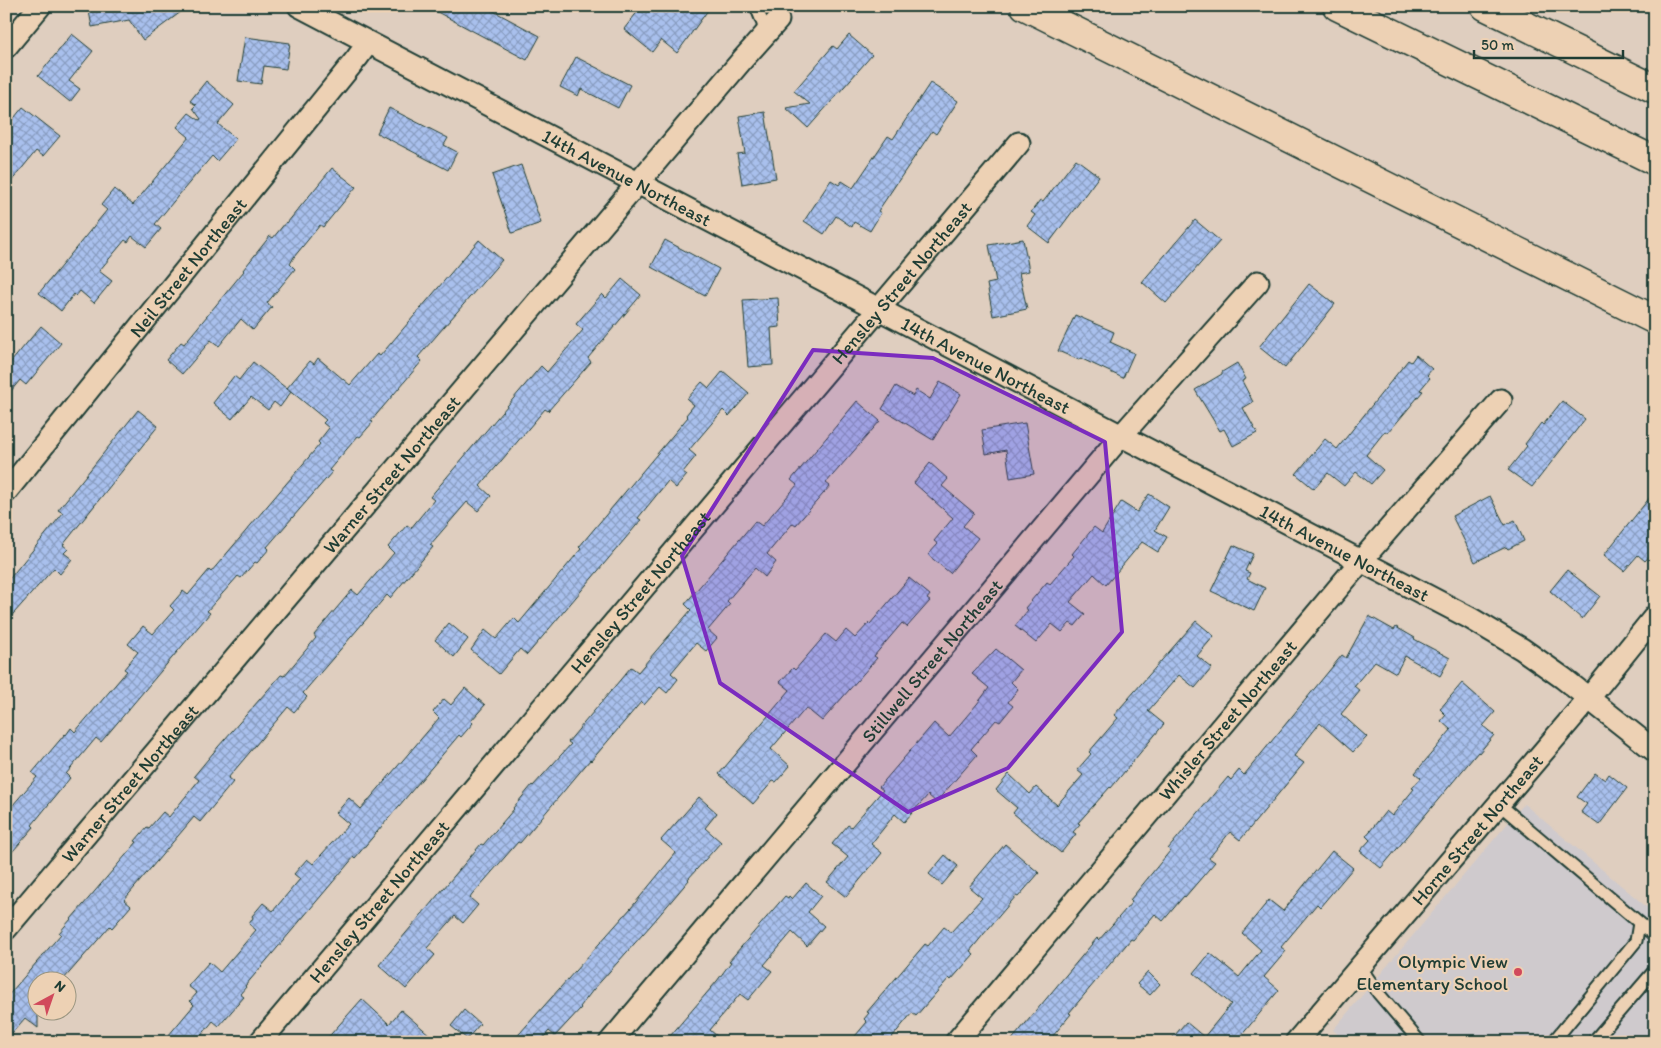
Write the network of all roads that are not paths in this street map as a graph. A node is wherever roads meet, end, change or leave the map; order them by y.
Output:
1 (40, 6) edge
2 (299, 6) edge
3 (756, 6) edge
4 (1025, 6) edge
5 (1337, 6) edge
6 (1484, 6) edge
7 (778, 20) dead end
8 (764, 36) junction
9 (368, 43) junction
10 (6, 47) edge
11 (1655, 89) edge
12 (1019, 143) dead end
13 (1655, 162) edge
14 (637, 184) junction
15 (1258, 282) dead end
16 (878, 309) junction
17 (1655, 320) edge
18 (1501, 400) dead end
19 (1121, 436) junction
20 (6, 492) edge
21 (1361, 561) junction
22 (1655, 616) edge
23 (1589, 698) junction
24 (1655, 751) edge
25 (1499, 804) junction
26 (1639, 923) junction
27 (6, 929) edge
28 (1655, 936) edge
29 (1360, 967) junction
30 (1655, 970) edge
31 (260, 1042) edge
32 (610, 1042) edge
33 (956, 1042) edge
34 (1296, 1042) edge
35 (1420, 1042) edge
36 (1553, 1042) edge
37 (1593, 1042) edge

1 - 10 street
2 - 9 street, 14th Avenue Northeast
3 - 8 lane
4 - 17 highway
5 - 13 highway
6 - 11 highway
7 - 8 street, Warner Street Northeast
8 - 14 street, Warner Street Northeast
9 - 14 street, 14th Avenue Northeast
9 - 20 street, Neil Street Northeast
12 - 16 street, Hensley Street Northeast
14 - 16 street, 14th Avenue Northeast
14 - 27 street, Warner Street Northeast
15 - 19 street, Stillwell Street Northeast
16 - 19 street, 14th Avenue Northeast
16 - 31 street, Hensley Street Northeast
18 - 21 street, Whisler Street Northeast
19 - 21 street, 14th Avenue Northeast
19 - 32 street, Stillwell Street Northeast
21 - 23 street, 14th Avenue Northeast
21 - 33 street, Whisler Street Northeast
22 - 23 street, Horne Street Northeast
23 - 24 street, 14th Avenue Northeast
23 - 25 street, Horne Street Northeast
25 - 26 lane
25 - 29 street, Horne Street Northeast
26 - 28 lane
26 - 36 lane
29 - 34 street, Horne Street Northeast
29 - 35 lane
30 - 37 lane

